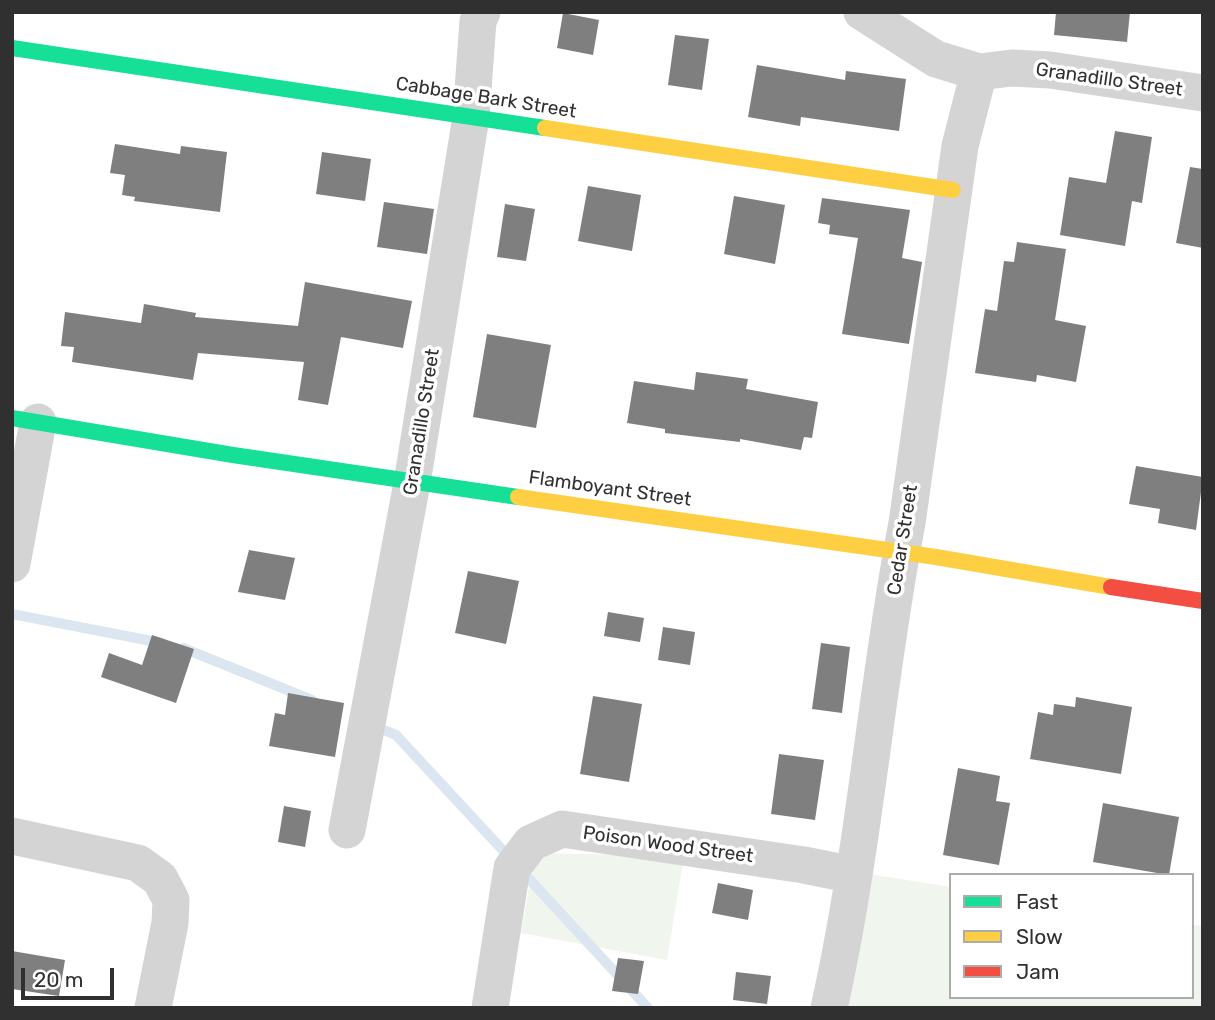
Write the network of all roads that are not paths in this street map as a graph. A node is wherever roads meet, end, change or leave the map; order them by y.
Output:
1 (862, 12) edge
2 (475, 15) edge
3 (12, 48) edge
4 (979, 72) junction
5 (1203, 93) edge
6 (471, 117) junction
7 (953, 190) junction
8 (25, 420) edge
9 (412, 483) junction
10 (902, 551) junction
11 (12, 564) edge
12 (1203, 601) edge
13 (347, 830) dead end
14 (12, 836) edge
15 (854, 875) junction
16 (153, 1008) edge
17 (490, 1008) edge
18 (829, 1008) edge

1 - 4 street, Granadillo Street
2 - 6 street, Granadillo Street
3 - 6 street, Cabbage Bark Street
4 - 5 street, Granadillo Street
4 - 7 street, Cedar Street
6 - 7 street, Cabbage Bark Street
6 - 9 street, Granadillo Street
7 - 10 street, Cedar Street
8 - 9 street, Flamboyant Street
8 - 11 street
9 - 10 street, Flamboyant Street
9 - 13 street, Granadillo Street
10 - 12 street, Flamboyant Street
10 - 15 street, Cedar Street
14 - 16 street
15 - 17 street, Poison Wood Street
15 - 18 street, Cedar Street

